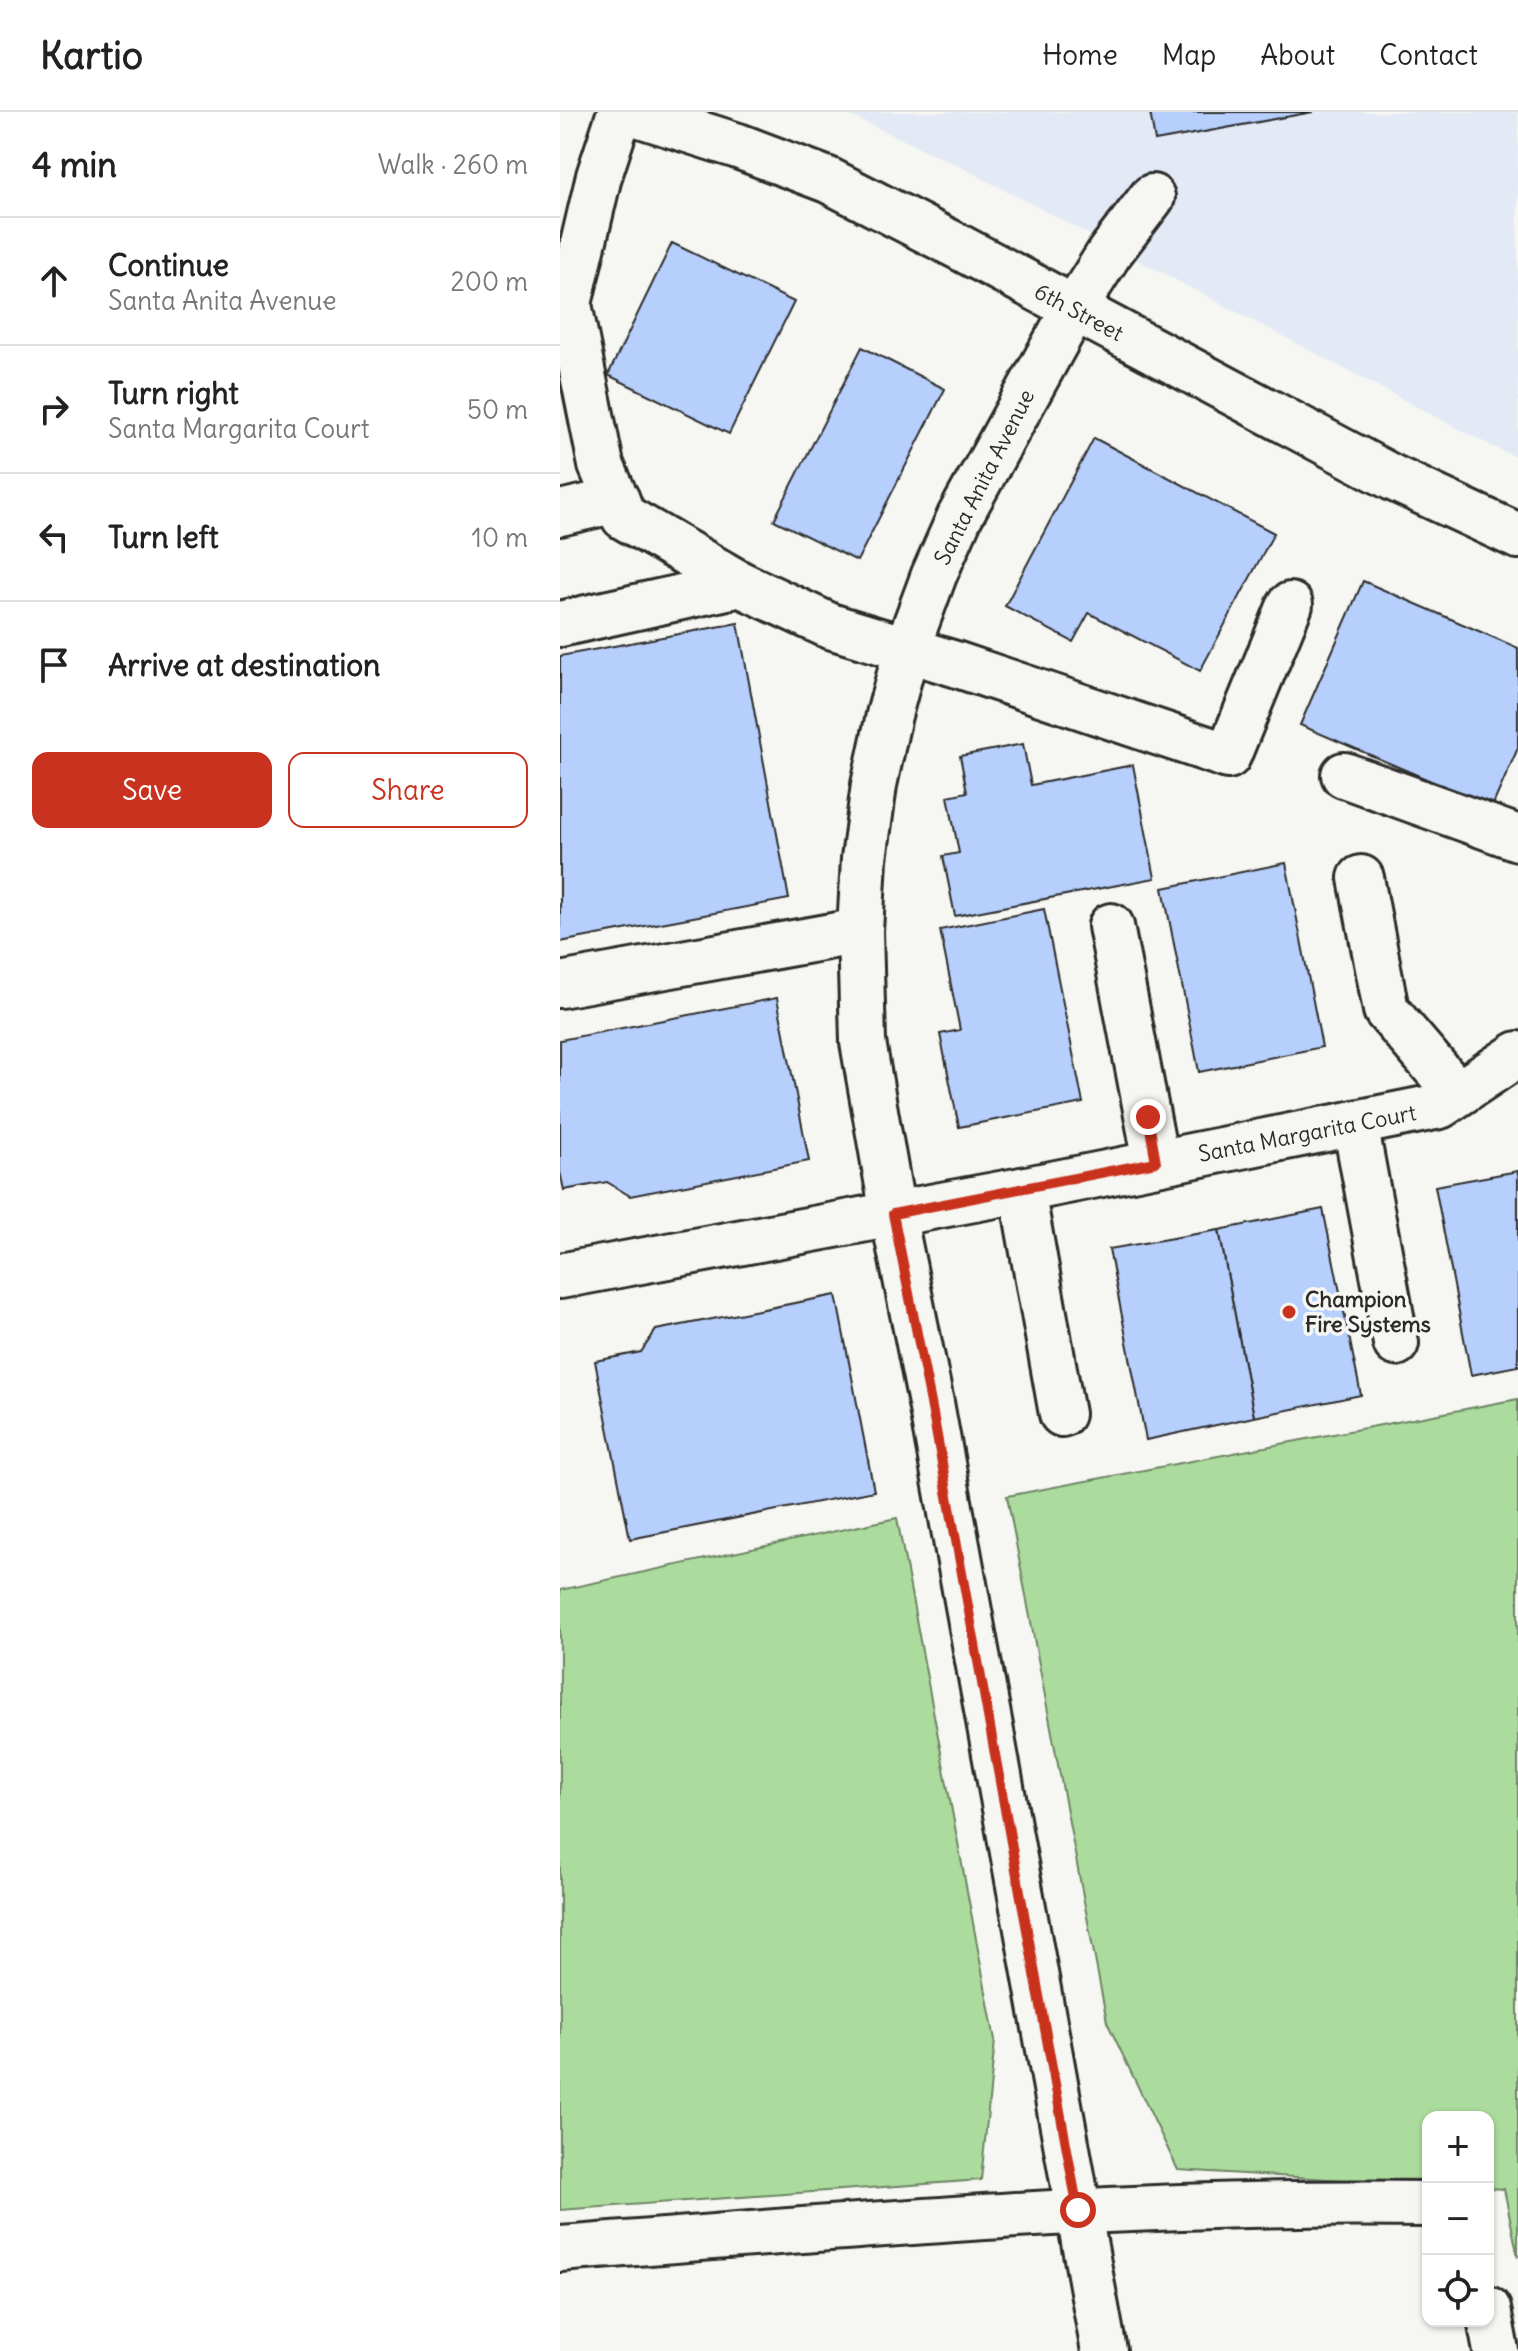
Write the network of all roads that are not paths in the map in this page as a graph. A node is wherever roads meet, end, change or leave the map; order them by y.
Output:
1 (620, 112) edge
2 (631, 112) edge
3 (1152, 197) dead end
4 (1074, 309) junction
5 (617, 500) junction
6 (560, 513) edge
7 (1518, 536) edge
8 (740, 584) junction
9 (1290, 605) dead end
10 (560, 624) edge
11 (907, 648) junction
12 (1344, 775) dead end
13 (1518, 838) edge
14 (1361, 878) dead end
15 (1111, 926) dead end
16 (860, 931) junction
17 (560, 985) edge
18 (1518, 1054) edge
19 (1457, 1093) junction
20 (1355, 1123) junction
21 (1156, 1162) junction
22 (1022, 1190) junction
23 (893, 1214) junction
24 (560, 1276) edge
25 (1396, 1343) dead end
26 (1062, 1414) dead end
27 (1422, 2204) edge
28 (1078, 2210) junction
29 (560, 2249) edge
30 (1491, 2327) edge
31 (1104, 2351) edge
32 (1496, 2351) edge

1 - 5 street
2 - 4 street, 6th Street
3 - 4 street, Santa Anita Avenue
4 - 7 street, 6th Street
4 - 11 street, Santa Anita Avenue
5 - 6 street
5 - 8 street
8 - 10 street
8 - 11 street
9 - 11 street
11 - 16 street, Santa Anita Avenue
12 - 13 street
14 - 19 street
15 - 21 street
16 - 17 street
16 - 23 street, Santa Anita Avenue
18 - 19 street, Santa Margarita Court
19 - 20 street, Santa Margarita Court
20 - 21 street, Santa Margarita Court
20 - 25 street
21 - 22 street, Santa Margarita Court
22 - 23 street, Santa Margarita Court
22 - 26 street
23 - 24 street, Santa Margarita Court
23 - 28 street, Santa Anita Avenue
27 - 28 street
28 - 29 street
28 - 31 street, Santa Anita Avenue
30 - 32 street

